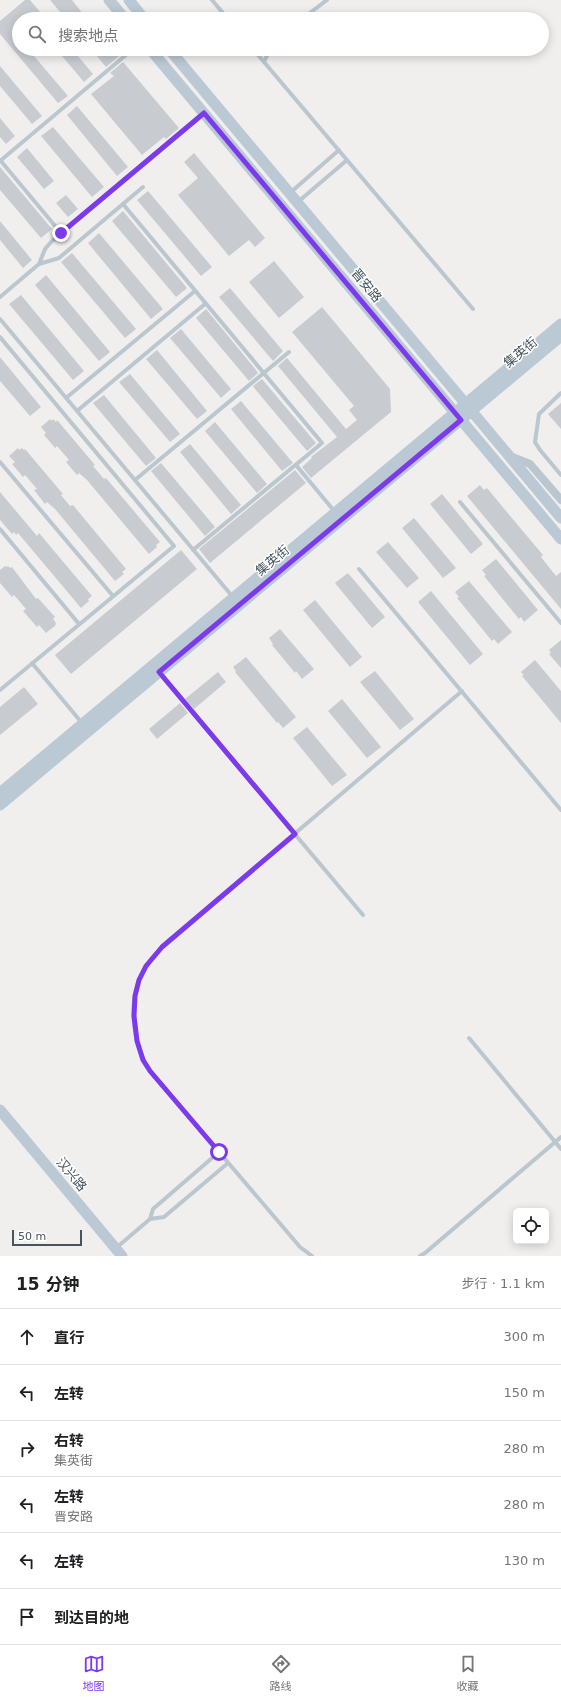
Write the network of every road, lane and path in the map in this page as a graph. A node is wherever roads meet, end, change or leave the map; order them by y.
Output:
1 (109, 0) edge
2 (129, 0) edge
3 (212, 0) edge
4 (327, 0) edge
5 (119, 12) edge
6 (138, 12) edge
7 (222, 12) edge
8 (311, 12) edge
9 (125, 56) edge
10 (156, 56) edge
11 (176, 56) edge
12 (259, 56) edge
13 (267, 56) edge
14 (264, 62) junction
15 (204, 113) junction
16 (339, 150) junction
17 (0, 160) edge
18 (347, 160) junction
19 (143, 187) dead end
20 (289, 193) junction
21 (298, 203) junction
22 (123, 204) junction
23 (61, 233) junction
24 (39, 264) junction
25 (195, 291) junction
26 (0, 297) edge
27 (205, 304) junction
28 (473, 309) dead end
29 (0, 319) edge
30 (561, 324) edge
31 (0, 336) edge
32 (561, 336) edge
33 (289, 352) dead end
34 (264, 373) junction
35 (561, 393) edge
36 (66, 398) junction
37 (468, 407) junction
38 (77, 411) junction
39 (458, 416) junction
40 (508, 455) junction
41 (0, 462) edge
42 (296, 465) junction
43 (561, 475) edge
44 (135, 480) junction
45 (561, 500) edge
46 (460, 502) dead end
47 (336, 512) junction
48 (561, 518) edge
49 (0, 529) edge
50 (561, 539) edge
51 (194, 550) junction
52 (359, 569) dead end
53 (113, 596) junction
54 (233, 598) junction
55 (561, 623) edge
56 (79, 624) junction
57 (32, 663) junction
58 (159, 672) junction
59 (0, 690) edge
60 (462, 691) junction
61 (83, 724) junction
62 (0, 793) edge
63 (0, 805) edge
64 (561, 810) edge
65 (295, 834) junction
66 (364, 915) dead end
67 (469, 1038) dead end
68 (0, 1110) edge
69 (0, 1121) edge
70 (561, 1137) edge
71 (556, 1142) junction
72 (561, 1149) edge
73 (219, 1152) junction
74 (228, 1163) junction
75 (150, 1218) junction
76 (117, 1253) edge
77 (312, 1256) edge
78 (420, 1256) edge

1 - 5 main road
2 - 6 main road
3 - 7 lane
4 - 8 lane
9 - 17 lane
10 - 15 main road, 晋安路
11 - 20 main road, 晋安路
12 - 14 lane
13 - 14 lane
14 - 16 lane
15 - 23 lane
15 - 39 main road, 晋安路
16 - 18 lane
16 - 20 lane
17 - 23 lane
18 - 21 lane
18 - 28 lane
19 - 22 lane
20 - 21 main road, 晋安路
21 - 37 main road, 晋安路
22 - 24 lane
22 - 25 lane
23 - 24 lane
24 - 26 lane
25 - 27 lane
25 - 36 lane
27 - 34 lane
27 - 38 lane
29 - 36 lane
30 - 37 main road, 集英街
31 - 53 lane
32 - 37 main road, 集英街
33 - 34 lane
34 - 42 lane
34 - 44 lane
35 - 43 lane
36 - 38 lane
37 - 39 main road, 集英街
37 - 40 main road, 晋安路
38 - 44 lane
39 - 47 main road, 集英街
39 - 50 main road, 晋安路
39 - 58 main road, 集英街
40 - 45 street
40 - 48 main road, 晋安路
41 - 53 lane
42 - 47 lane
42 - 51 lane
44 - 51 lane
46 - 55 lane
47 - 54 main road, 集英街
49 - 56 lane
51 - 54 lane
52 - 60 lane
53 - 56 lane
54 - 61 main road, 集英街
56 - 57 lane
57 - 59 lane
57 - 61 lane
58 - 63 main road, 集英街
58 - 65 lane
60 - 64 lane
60 - 65 lane
61 - 62 main road, 集英街
65 - 66 lane
65 - 73 lane
67 - 71 lane
68 - 76 main road, 汉兴路
69 - 76 main road, 汉兴路
70 - 71 lane
71 - 72 lane
71 - 78 lane
73 - 74 lane
73 - 75 lane
74 - 75 lane
74 - 77 lane
75 - 76 lane

